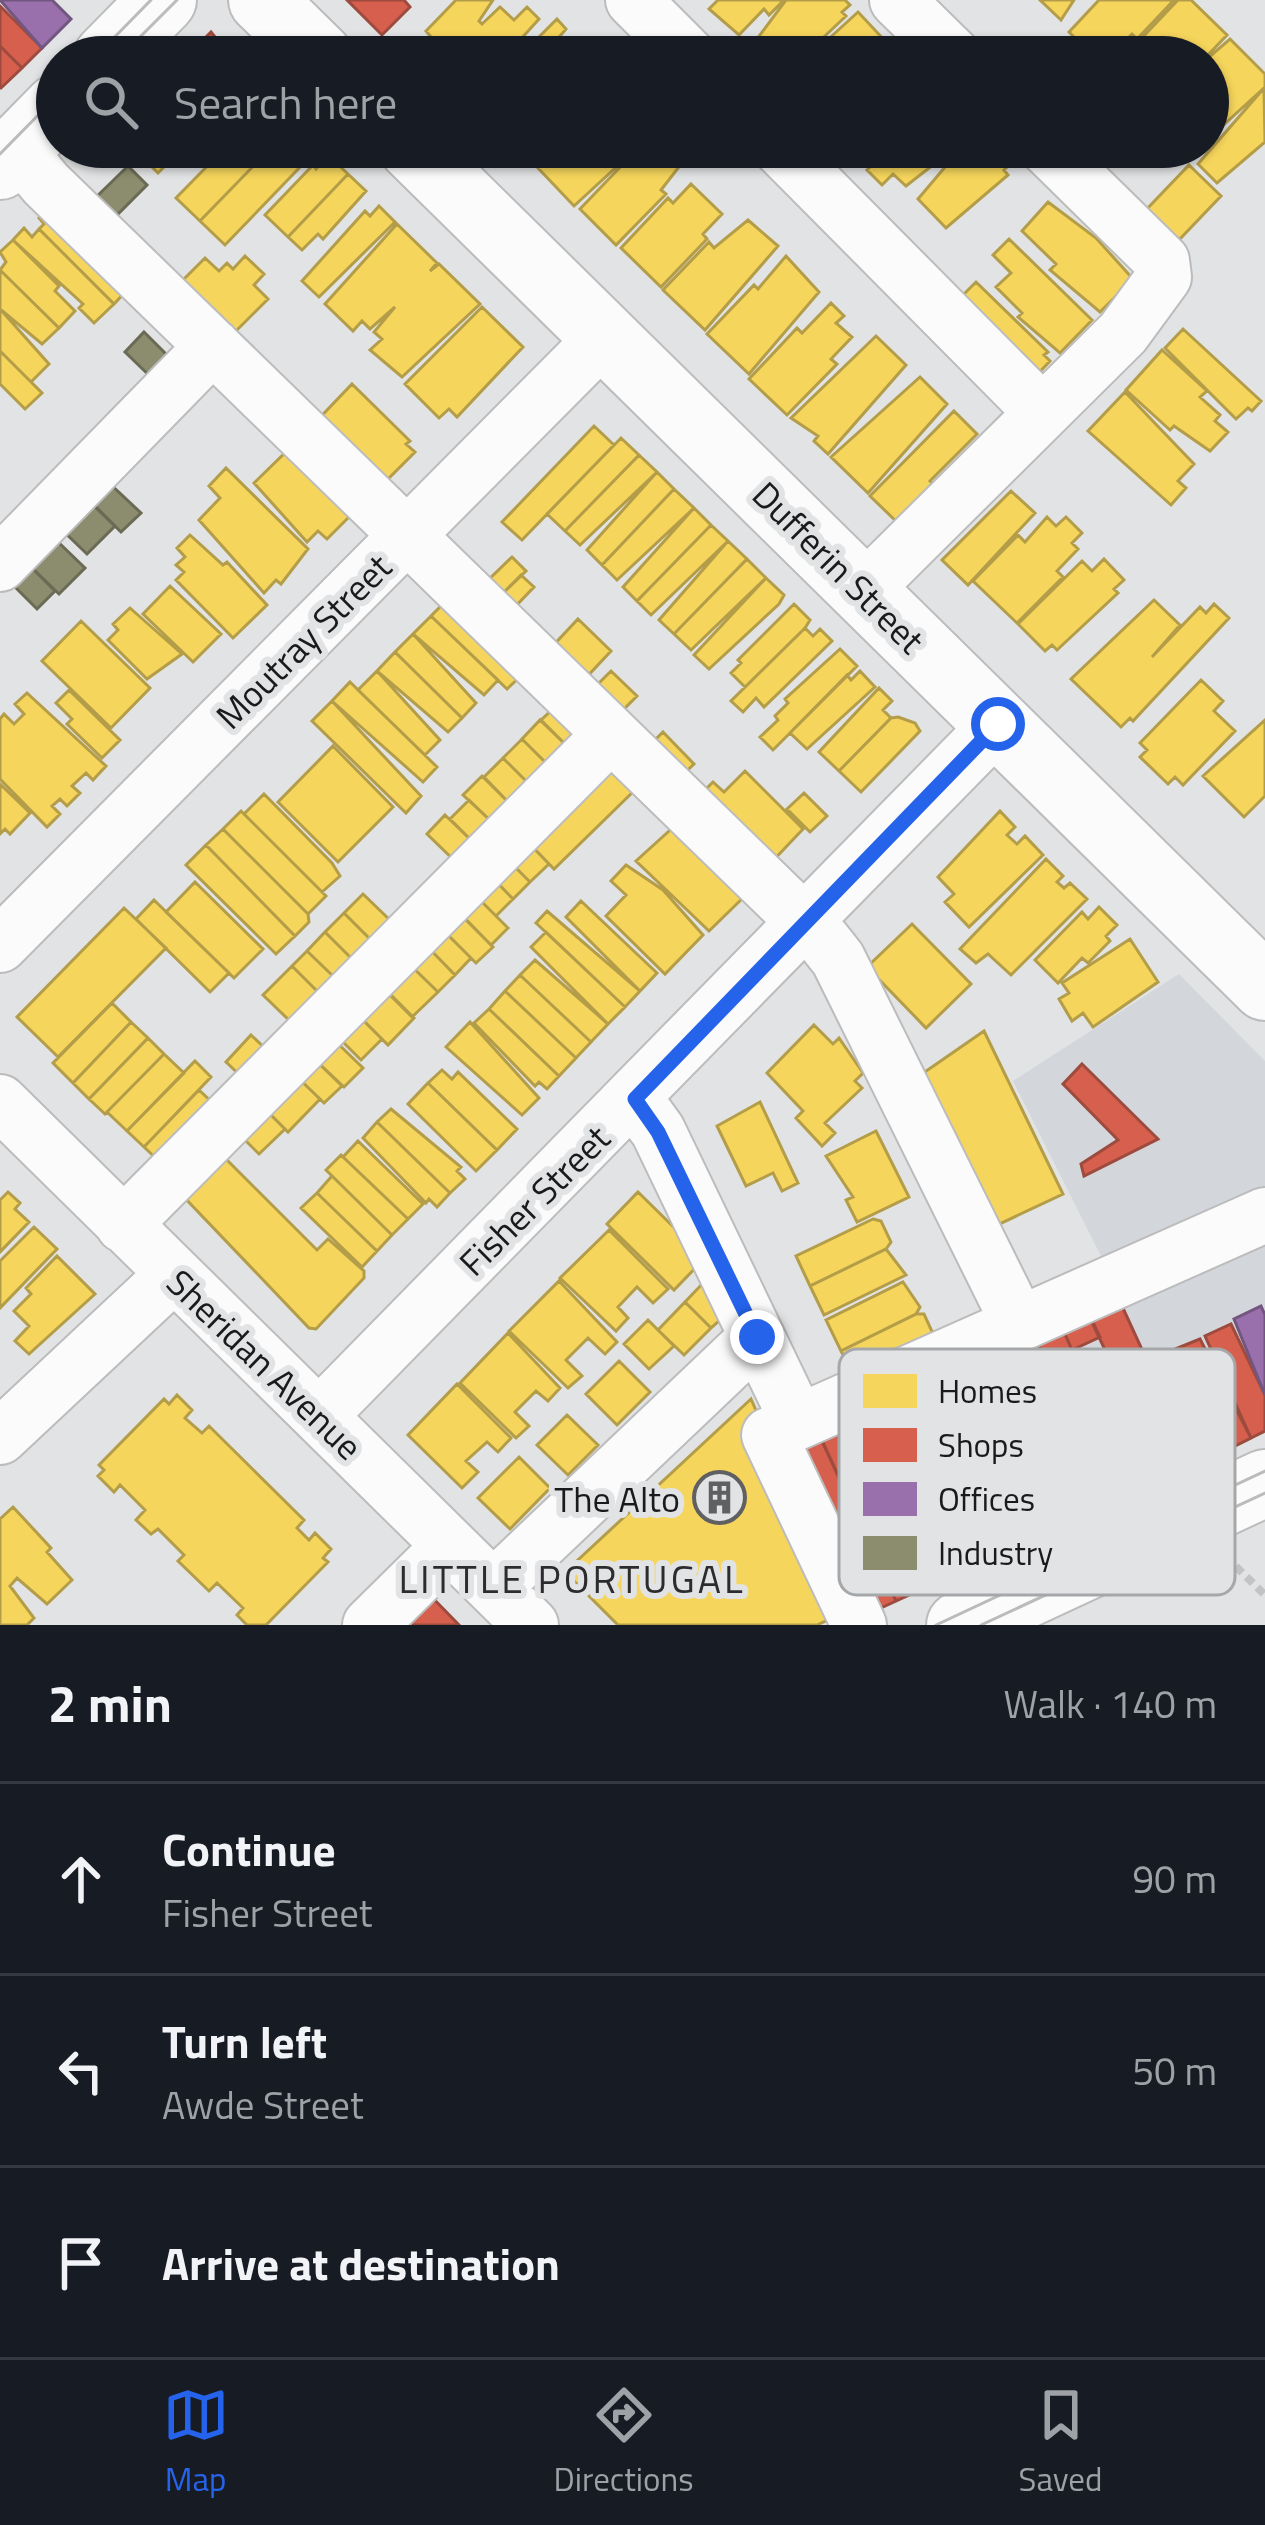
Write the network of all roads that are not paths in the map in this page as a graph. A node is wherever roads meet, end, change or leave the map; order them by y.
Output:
1 (164, 0) edge
2 (262, 0) edge
3 (633, 0) edge
4 (897, 0) edge
5 (128, 36) edge
6 (299, 36) edge
7 (669, 36) edge
8 (934, 36) edge
9 (38, 168) edge
10 (433, 168) edge
11 (800, 168) edge
12 (1067, 168) edge
13 (605, 336) junction
14 (213, 346) junction
15 (1041, 411) junction
16 (406, 539) junction
17 (0, 564) edge
18 (863, 590) junction
19 (998, 724) junction
20 (609, 736) junction
21 (805, 925) junction
22 (0, 945) edge
23 (1265, 987) edge
24 (635, 1099) junction
25 (0, 1102) edge
26 (1265, 1215) edge
27 (123, 1225) junction
28 (173, 1275) junction
29 (1018, 1322) junction
30 (757, 1337) junction
31 (959, 1349) edge
32 (839, 1403) edge
33 (319, 1416) junction
34 (798, 1422) junction
35 (0, 1437) edge
36 (1265, 1483) edge
37 (1235, 1497) edge
38 (450, 1546) junction
39 (839, 1583) edge
40 (845, 1595) edge
41 (1024, 1595) edge
42 (513, 1606) edge
43 (370, 1625) edge
44 (859, 1625) edge
45 (960, 1625) edge

1 - 5 main road
2 - 6 main road
3 - 7 street
4 - 8 street
9 - 14 street
10 - 13 main road, Dufferin Street
11 - 15 street
12 - 15 street
13 - 16 street, Moutray Street
13 - 18 main road, Dufferin Street
14 - 16 street
14 - 17 street
15 - 18 street
16 - 20 street
16 - 22 street, Moutray Street
18 - 19 main road, Dufferin Street
19 - 21 street, Fisher Street
19 - 23 main road, Dufferin Street
20 - 21 street
20 - 27 street
21 - 24 street, Fisher Street
21 - 29 street
24 - 30 street
24 - 33 street, Fisher Street
25 - 27 street, Sheridan Avenue
26 - 29 street
27 - 28 street, Sheridan Avenue
28 - 33 street, Sheridan Avenue
28 - 35 street
29 - 31 street
30 - 34 street
30 - 42 street
32 - 34 street
33 - 38 street, Sheridan Avenue
34 - 39 street
36 - 37 main road
38 - 42 street, Sheridan Avenue
38 - 43 street
40 - 44 street
41 - 45 main road

